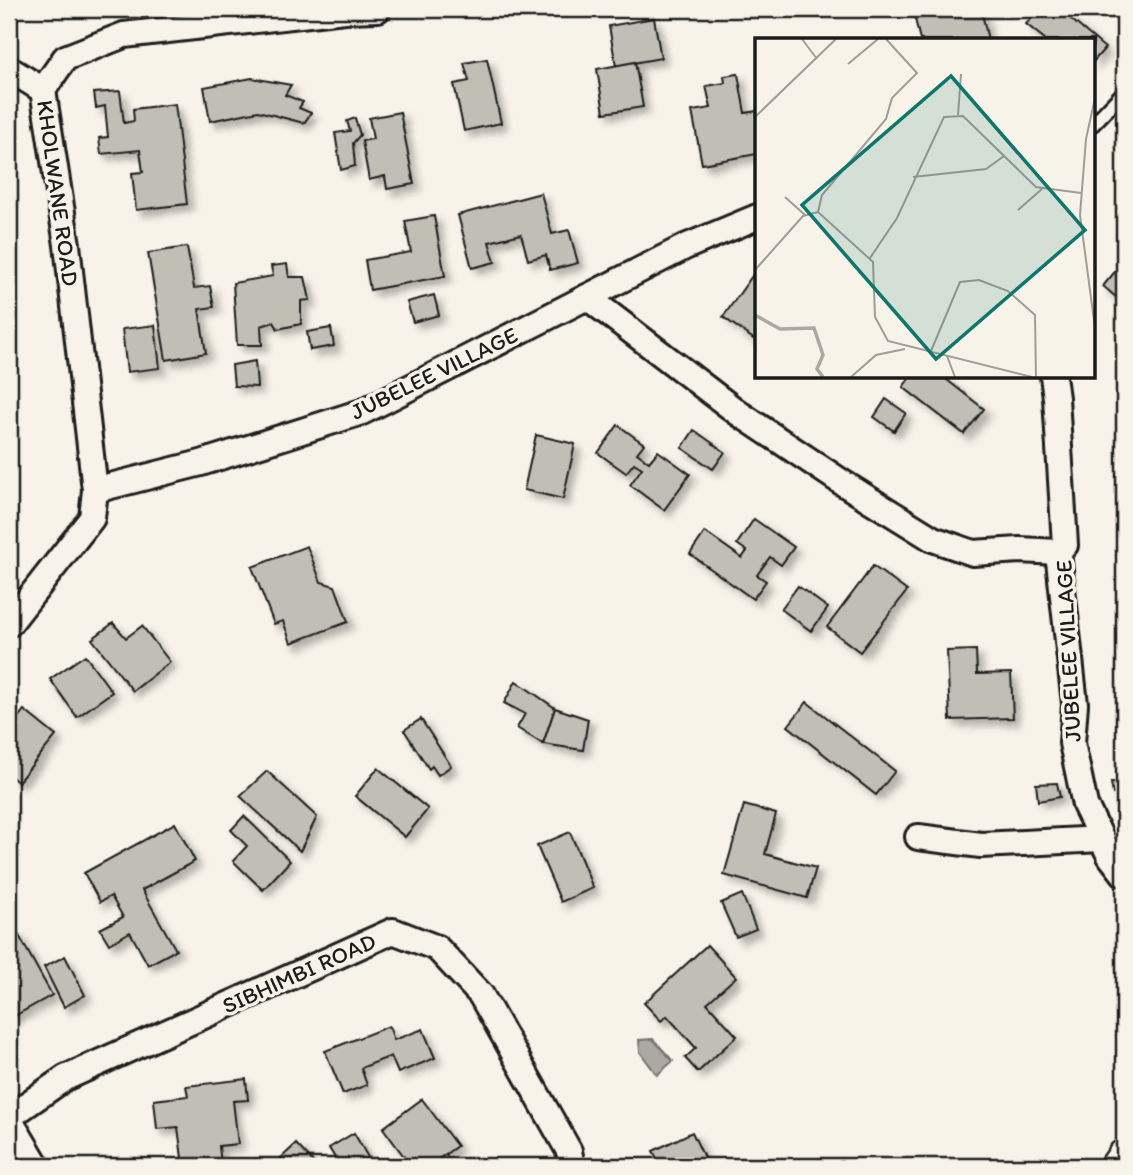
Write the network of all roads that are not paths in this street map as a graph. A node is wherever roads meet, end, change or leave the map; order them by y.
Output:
1 (378, 9) edge
2 (9, 69) edge
3 (43, 90) junction
4 (1124, 92) edge
5 (1094, 123) edge
6 (755, 218) edge
7 (587, 298) junction
8 (1053, 378) edge
9 (95, 490) junction
10 (1058, 552) junction
11 (9, 624) edge
12 (918, 838) dead end
13 (1102, 839) junction
14 (1124, 874) edge
15 (9, 1118) edge
16 (1124, 1156) edge
17 (37, 1166) edge
18 (572, 1166) edge
19 (1116, 1166) edge

1 - 3 street, KHOLWANE ROAD
2 - 3 street
3 - 9 street, KHOLWANE ROAD
4 - 5 lane
6 - 7 street, JUBELEE VILLAGE
7 - 9 street, JUBELEE VILLAGE
7 - 10 street
8 - 10 street, JUBELEE VILLAGE
9 - 11 street, KHOLWANE ROAD
10 - 13 street, JUBELEE VILLAGE
12 - 13 street
13 - 14 street, JUBELEE VILLAGE
15 - 17 street
15 - 18 street, SIBHIMBI ROAD
16 - 19 street

